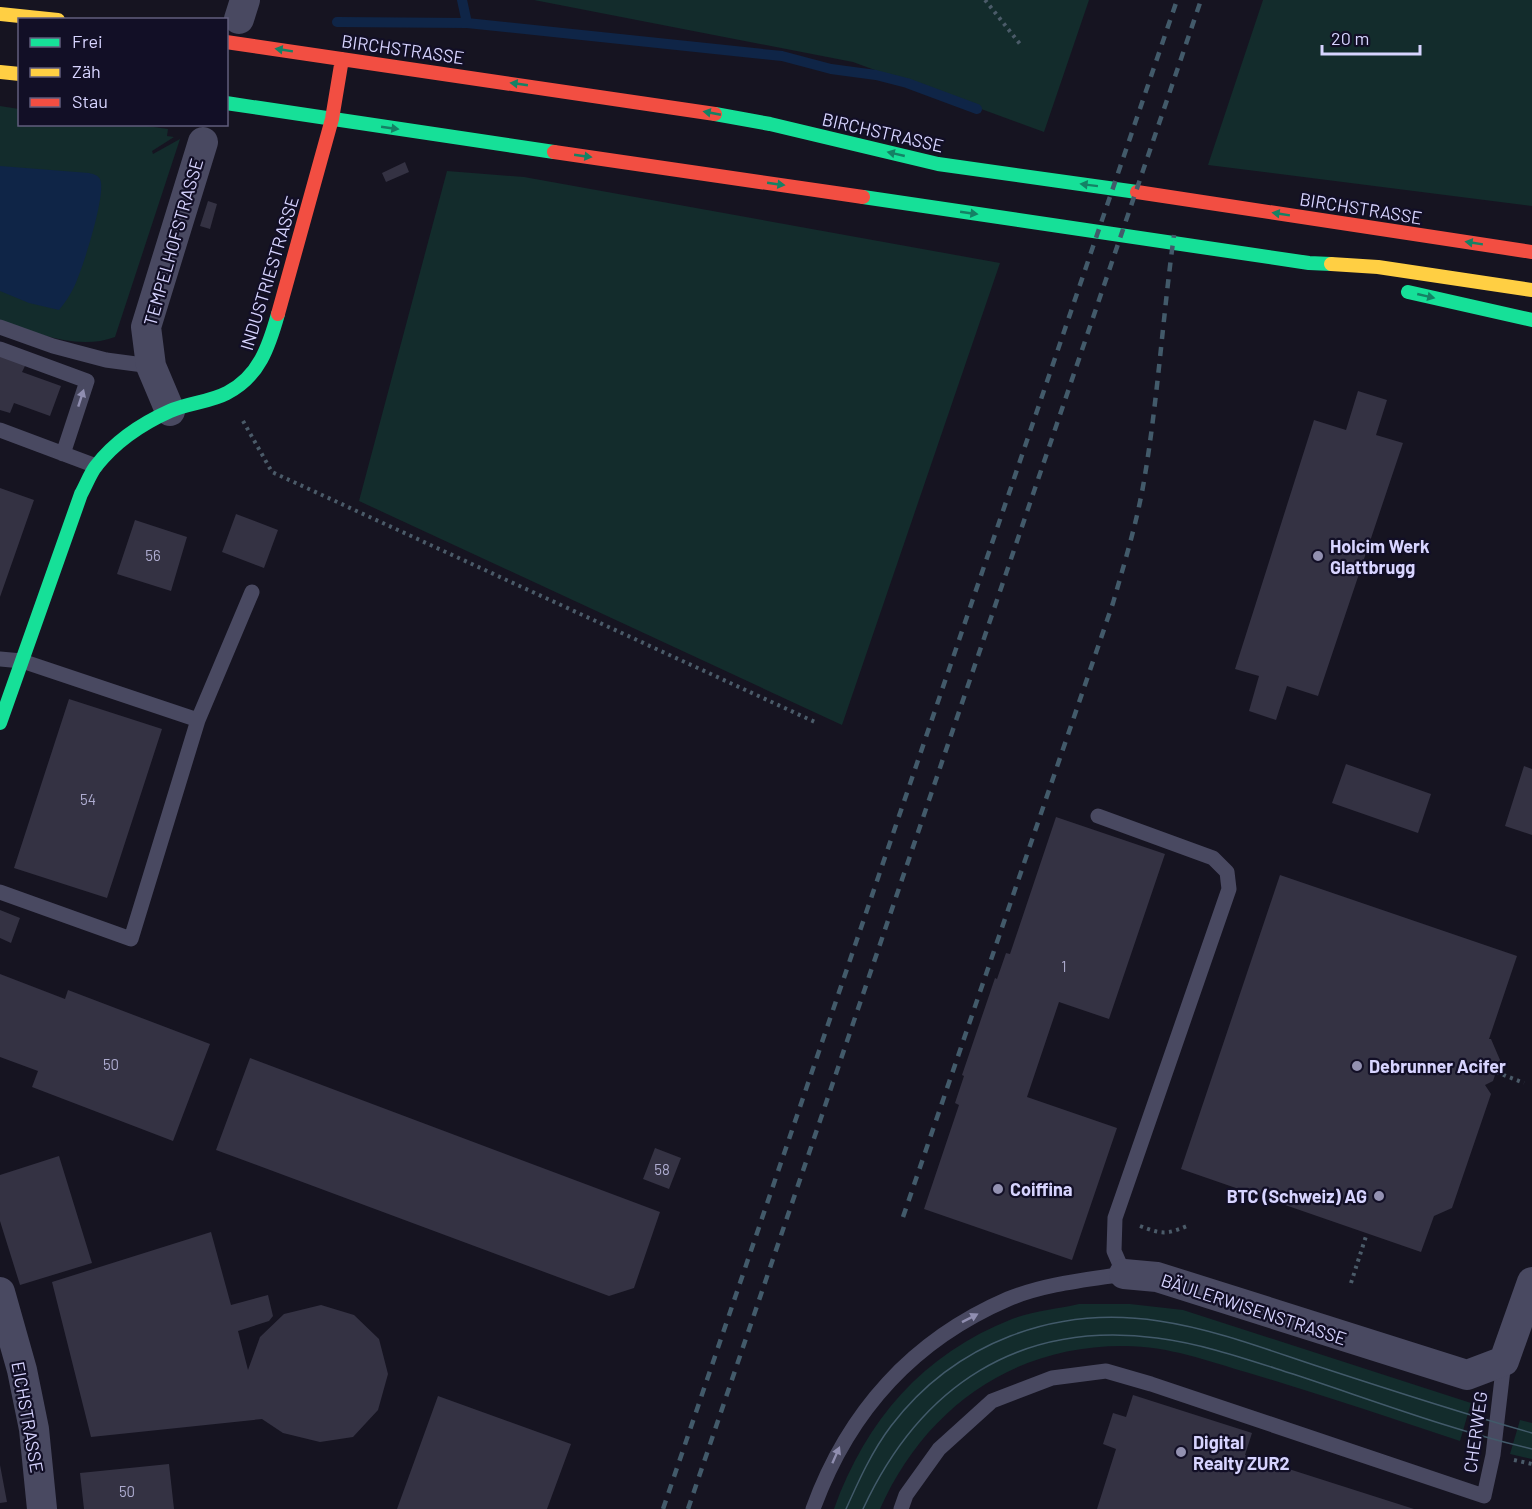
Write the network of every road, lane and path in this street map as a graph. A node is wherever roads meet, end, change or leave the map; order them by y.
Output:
1 (985, 0) edge
2 (0, 14) edge
3 (39, 18) edge
4 (237, 20) edge
5 (1020, 44) dead end
6 (342, 59) junction
7 (0, 72) edge
8 (18, 74) edge
9 (228, 103) edge
10 (332, 119) junction
11 (203, 141) dead end
12 (1532, 252) edge
13 (1309, 263) junction
14 (1365, 281) dead end
15 (1398, 290) dead end
16 (1532, 290) edge
17 (1532, 320) edge
18 (0, 327) edge
19 (0, 349) edge
20 (151, 366) junction
21 (227, 393) junction
22 (170, 411) junction
23 (0, 430) edge
24 (63, 454) junction
25 (96, 466) junction
26 (252, 592) dead end
27 (0, 659) edge
28 (22, 661) junction
29 (198, 720) junction
30 (815, 722) dead end
31 (0, 723) edge
32 (1098, 816) dead end
33 (0, 892) edge
34 (1496, 1072) dead end
35 (1524, 1083) dead end
36 (1187, 1226) dead end
37 (1159, 1233) dead end
38 (1367, 1233) dead end
39 (1124, 1274) junction
40 (1532, 1282) edge
41 (1351, 1283) dead end
42 (0, 1292) edge
43 (1504, 1361) junction
44 (42, 1509) edge
45 (813, 1509) edge
46 (901, 1509) edge

1 - 5 path
2 - 3 main road
6 -> 4 main road, BIRCHSTRASSE
6 - 10 main road, INDUSTRIESTRASSE
12 -> 6 main road, BIRCHSTRASSE
7 - 8 main road
9 - 10 main road
10 -> 13 main road
10 - 21 main road, INDUSTRIESTRASSE
11 - 20 street, TEMPELHOFSTRASSE
13 - 14 main road
13 - 16 main road
15 -> 17 main road
18 - 20 lane
24 -> 19 lane
20 - 22 street, TEMPELHOFSTRASSE
21 - 22 main road, INDUSTRIESTRASSE
21 - 30 path
22 - 25 main road, INDUSTRIESTRASSE
23 - 24 lane
24 - 25 lane
25 - 28 main road, INDUSTRIESTRASSE
26 - 29 lane
27 - 28 lane
28 - 29 lane
28 - 31 main road, INDUSTRIESTRASSE
29 - 33 lane
32 - 39 lane
34 - 35 path
36 - 37 path
38 - 41 path
39 - 43 street, BÄULERWISENSTRASSE
45 -> 39 lane, BÄULERWISENSTRASSE
40 - 43 street
42 - 44 street, EICHSTRASSE
43 - 46 lane, CHERWEG

